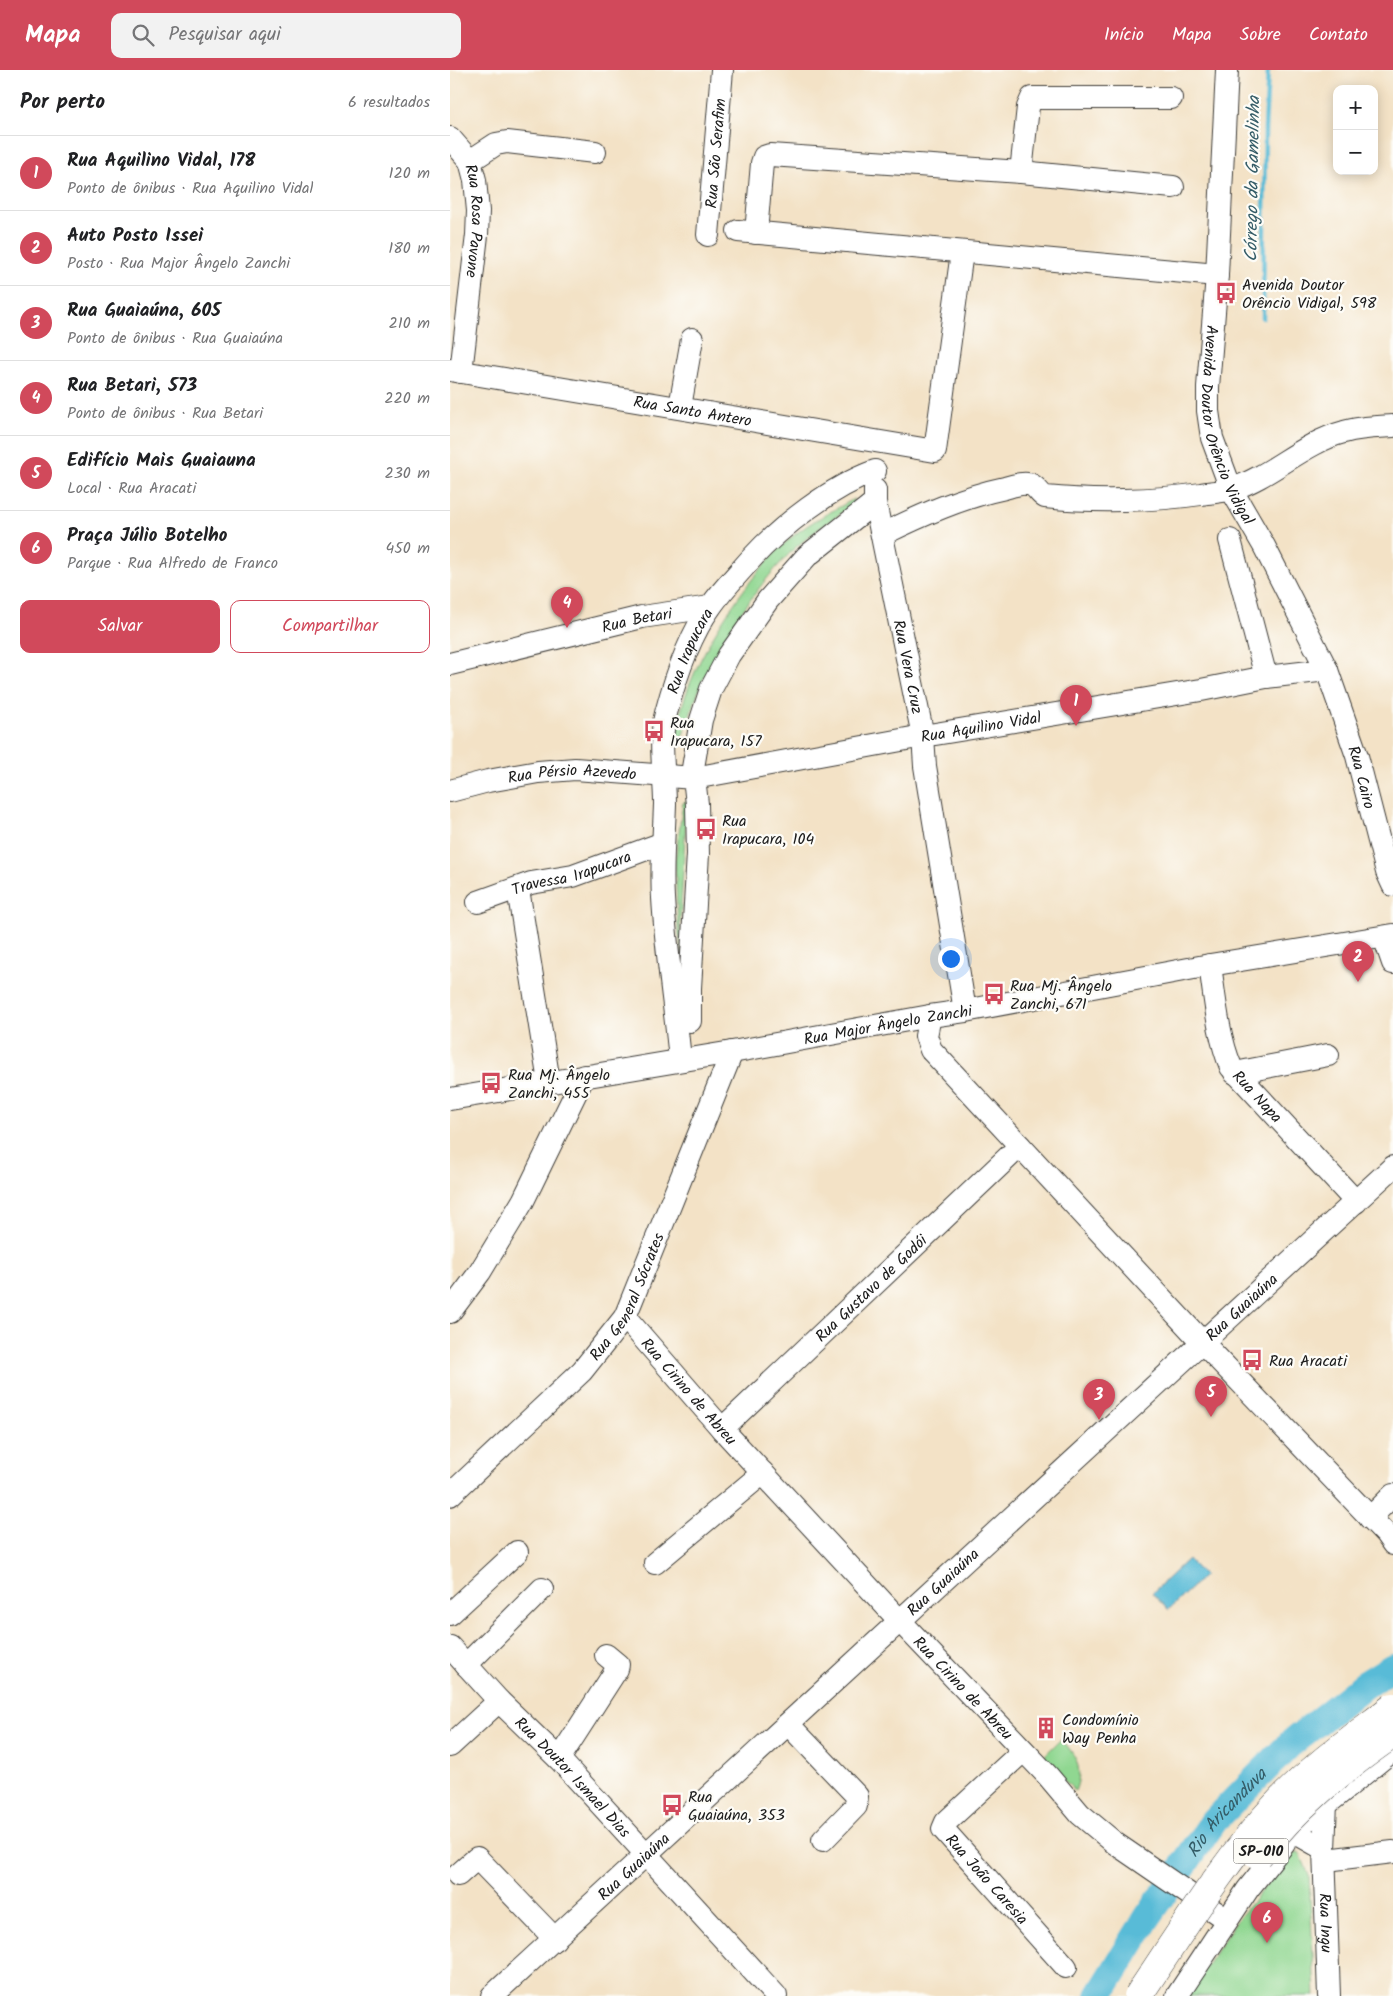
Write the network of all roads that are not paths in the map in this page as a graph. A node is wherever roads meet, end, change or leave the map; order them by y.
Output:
1 (722, 70) edge
2 (1227, 70) edge
3 (1170, 98) dead end
4 (450, 138) edge
5 (595, 152) dead end
6 (470, 161) junction
7 (1021, 172) junction
8 (1173, 187) dead end
9 (708, 235) dead end
10 (962, 252) junction
11 (1217, 275) junction
12 (692, 339) dead end
13 (455, 371) edge
14 (680, 407) junction
15 (1393, 426) edge
16 (879, 442) junction
17 (875, 471) junction
18 (1231, 490) junction
19 (875, 502) junction
20 (883, 534) junction
21 (1230, 540) dead end
22 (710, 607) junction
23 (450, 664) edge
24 (1327, 670) junction
25 (1266, 677) junction
26 (923, 736) junction
27 (664, 776) junction
28 (694, 778) junction
29 (450, 791) edge
30 (664, 843) junction
31 (1393, 885) edge
32 (518, 889) junction
33 (478, 902) dead end
34 (1388, 936) edge
35 (1393, 963) edge
36 (1210, 966) junction
37 (965, 1011) junction
38 (930, 1016) junction
39 (732, 1052) junction
40 (1328, 1055) dead end
41 (687, 1059) junction
42 (1235, 1073) junction
43 (584, 1076) junction
44 (549, 1082) junction
45 (450, 1099) edge
46 (1020, 1146) junction
47 (1393, 1168) edge
48 (1356, 1202) junction
49 (450, 1312) edge
50 (625, 1316) junction
51 (1203, 1343) junction
52 (722, 1429) junction
53 (763, 1473) junction
54 (450, 1495) edge
55 (1393, 1495) edge
56 (1370, 1518) junction
57 (1393, 1544) edge
58 (517, 1552) dead end
59 (655, 1563) dead end
60 (542, 1589) dead end
61 (450, 1614) edge
62 (900, 1621) junction
63 (450, 1647) edge
64 (606, 1656) dead end
65 (466, 1666) junction
66 (499, 1701) junction
67 (1393, 1707) edge
68 (788, 1724) junction
69 (1393, 1734) edge
70 (450, 1746) edge
71 (1393, 1750) edge
72 (1023, 1751) junction
73 (559, 1759) junction
74 (1326, 1803) junction
75 (1294, 1832) junction
76 (823, 1840) dead end
77 (1393, 1852) edge
78 (646, 1854) junction
79 (1325, 1854) junction
80 (458, 1875) dead end
81 (1227, 1920) junction
82 (555, 1939) junction
83 (1066, 1967) dead end
84 (492, 1996) edge
85 (776, 1996) edge
86 (1138, 1996) edge
87 (1159, 1996) edge
88 (1177, 1996) edge
89 (1329, 1996) edge

1 - 9 street, Rua São Serafim
2 - 11 street, Avenida Doutor Orêncio Vidigal
3 - 7 street
4 - 6 street, Rua Rosa Pavone
5 - 6 street
6 - 13 street, Rua Rosa Pavone
7 - 8 street
7 - 10 street
10 - 11 street
10 - 16 street, Rua Santo Antero
11 - 18 street, Avenida Doutor Orêncio Vidigal
12 - 14 street
13 - 14 street, Rua Santo Antero
14 - 16 street, Rua Santo Antero
15 - 18 street
16 - 17 street, Rua Vera Cruz
17 - 19 street, Rua Vera Cruz
17 - 22 street, Rua Irapucara
18 - 20 street
18 - 24 street, Avenida Doutor Orêncio Vidigal
19 - 20 street, Rua Vera Cruz
19 - 28 street, Rua Irapucara
20 - 26 street, Rua Vera Cruz
21 - 25 street
22 - 23 street, Rua Betari
22 - 27 street, Rua Irapucara
24 - 25 street, Rua Aquilino Vidal
24 - 31 street, Rua Cairo
25 - 26 street, Rua Aquilino Vidal
26 - 28 street, Rua Aquilino Vidal
26 - 37 street, Rua Vera Cruz
27 - 28 street, Rua Pérsio Azevedo
27 - 29 street, Rua Pérsio Azevedo
27 - 30 street, Rua Irapucara
28 - 41 street, Rua Irapucara
30 - 32 street, Travessa Irapucara
30 - 41 street, Rua Irapucara
32 - 33 street, Travessa Irapucara
32 - 44 street
34 - 35 street, Rua Major Ângelo Zanchi
34 - 36 street, Rua Major Ângelo Zanchi
36 - 37 street, Rua Major Ângelo Zanchi
36 - 42 street, Rua Napa
37 - 38 street, Rua Major Ângelo Zanchi
38 - 39 street, Rua Major Ângelo Zanchi
38 - 46 street
39 - 41 street, Rua Major Ângelo Zanchi
39 - 50 street, Rua General Sócrates
40 - 42 street
41 - 43 street, Rua Major Ângelo Zanchi
42 - 48 street, Rua Napa
43 - 44 street, Rua Major Ângelo Zanchi
43 - 49 street
44 - 45 street, Rua Major Ângelo Zanchi
46 - 51 street
46 - 52 street, Rua Gustavo de Godói
47 - 48 street, Rua Guaiaúna
48 - 51 street, Rua Guaiaúna
50 - 52 street, Rua Cirino de Abreu
50 - 54 street, Rua General Sócrates
51 - 56 street
51 - 62 street, Rua Guaiaúna
52 - 53 street, Rua Cirino de Abreu
53 - 59 street
53 - 62 street, Rua Cirino de Abreu
55 - 56 street
56 - 57 street
58 - 61 street
60 - 65 street
62 - 68 street, Rua Guaiaúna
62 - 72 street, Rua Cirino de Abreu
63 - 65 street, Rua Doutor Ismael Dias
64 - 73 street
65 - 66 street, Rua Doutor Ismael Dias
66 - 70 street
66 - 73 street, Rua Doutor Ismael Dias
67 - 86 highway, SP-010, bridge
68 - 76 street
68 - 78 street, Rua Guaiaúna
69 - 87 highway, SP-010, bridge
71 - 74 street
72 - 81 street, Rua Cirino de Abreu
72 - 83 street, Rua João Caresia
73 - 78 street, Rua Doutor Ismael Dias
74 - 75 street
74 - 79 street, Rua Ingu
75 - 79 street
75 - 81 street
77 - 79 street
78 - 82 street, Rua Guaiaúna
78 - 85 street, Rua Doutor Ismael Dias
79 - 89 street, Rua Ingu
80 - 82 street
81 - 88 street
82 - 84 street, Rua Guaiaúna

